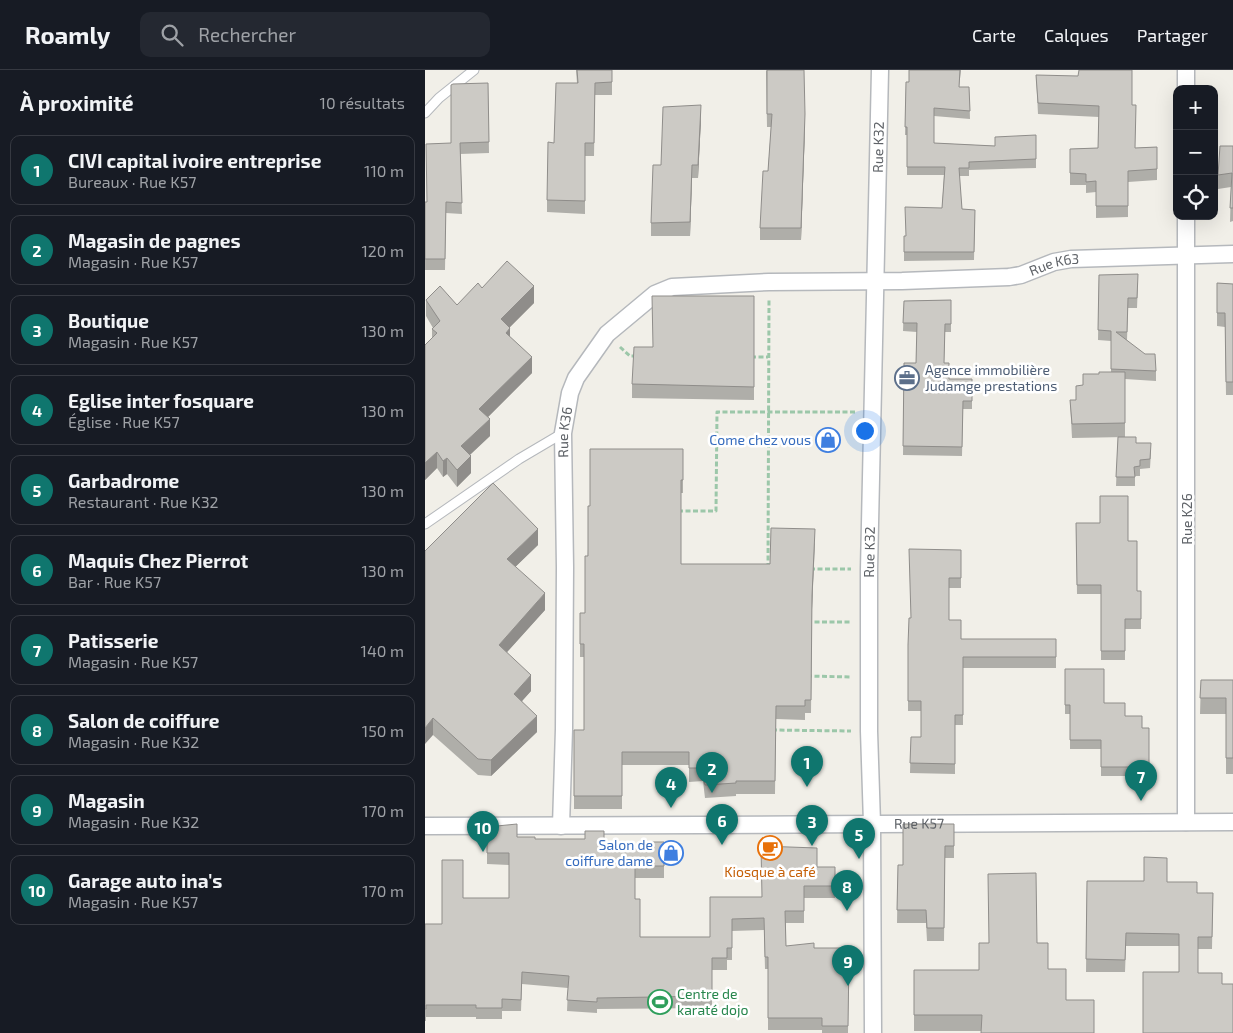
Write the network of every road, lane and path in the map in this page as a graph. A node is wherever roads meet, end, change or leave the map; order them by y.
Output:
1 (474, 70) edge
2 (880, 70) edge
3 (1187, 70) edge
4 (1187, 85) edge
5 (425, 113) edge
6 (1187, 220) edge
7 (1187, 254) junction
8 (1233, 254) edge
9 (875, 281) junction
10 (769, 282) junction
11 (607, 334) junction
12 (640, 356) edge
13 (749, 357) edge
14 (768, 357) junction
15 (768, 412) junction
16 (873, 412) junction
17 (563, 433) junction
18 (669, 511) edge
19 (425, 524) edge
20 (777, 569) edge
21 (805, 569) edge
22 (869, 569) junction
23 (801, 622) edge
24 (869, 622) junction
25 (800, 676) edge
26 (869, 677) junction
27 (771, 730) edge
28 (869, 731) junction
29 (1186, 822) junction
30 (1233, 822) edge
31 (872, 823) junction
32 (425, 826) edge
33 (561, 826) junction
34 (873, 1033) edge

1 - 5 lane
2 - 9 street, Rue K32
3 - 4 street
6 - 7 street, Rue K26
7 - 8 street, Rue K63
7 - 9 street, Rue K63
7 - 29 street, Rue K26
9 - 10 street, Rue K36
9 - 16 street, Rue K32
10 - 11 street, Rue K36
10 - 14 path
11 - 12 path
11 - 17 street, Rue K36
13 - 14 path
14 - 15 path
15 - 16 path
15 - 18 path
15 - 20 path
16 - 22 street, Rue K32
17 - 19 lane
17 - 33 street, Rue K36
21 - 22 path
22 - 24 street, Rue K32
23 - 24 path
24 - 26 street, Rue K32
25 - 26 path
26 - 28 street, Rue K32
27 - 28 path
28 - 31 street, Rue K32
29 - 30 street, Rue K57
29 - 31 street, Rue K57
31 - 33 street, Rue K57
31 - 34 street, Rue K32
32 - 33 street, Rue K57

